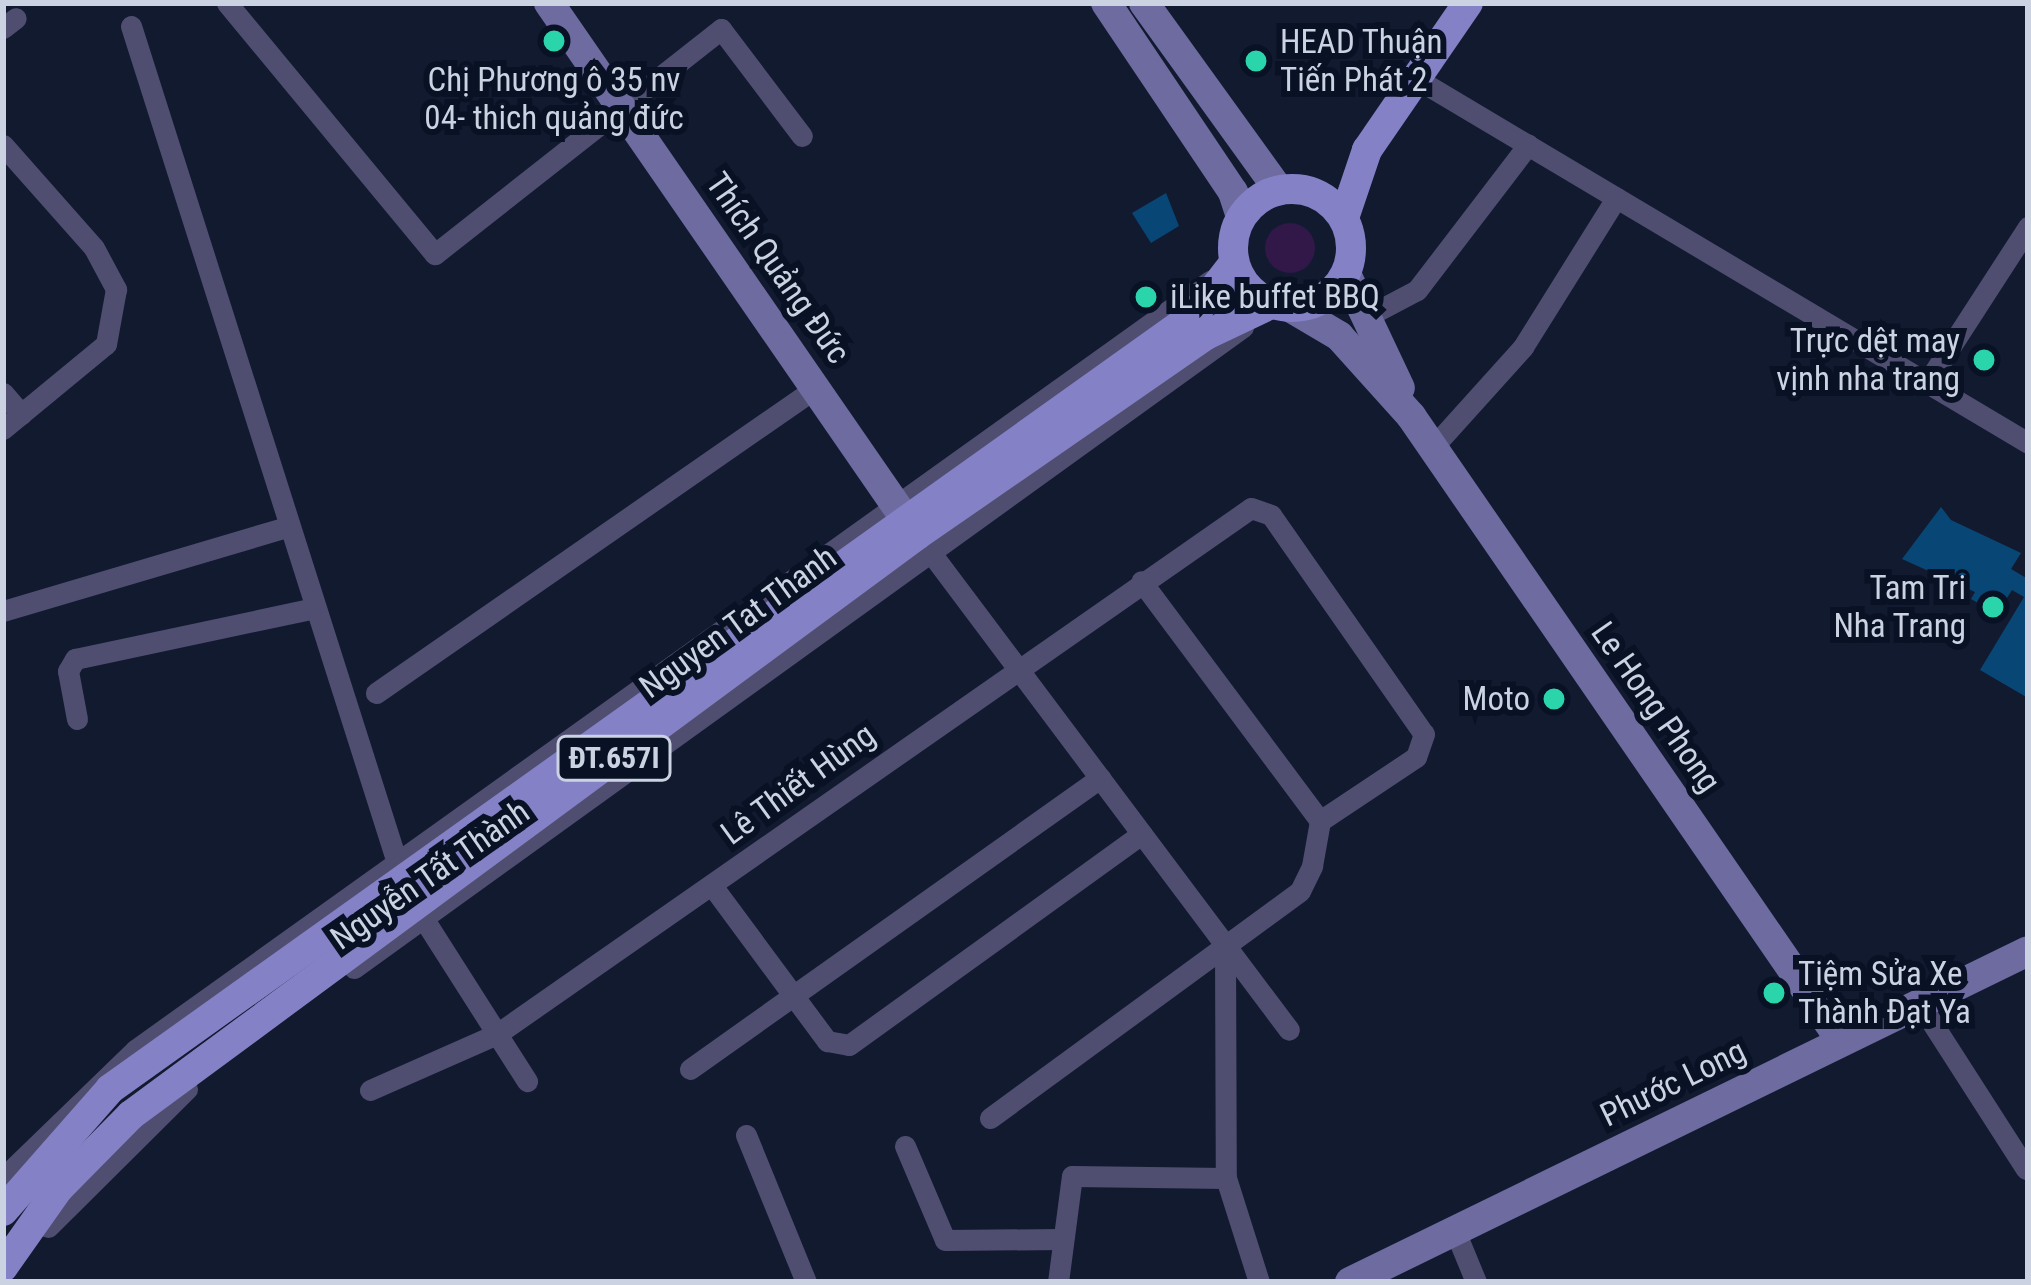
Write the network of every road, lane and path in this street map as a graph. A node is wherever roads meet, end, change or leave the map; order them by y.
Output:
1 (227, 3) edge
2 (549, 3) edge
3 (1106, 3) edge
4 (1144, 3) edge
5 (1468, 3) edge
6 (130, 26) dead end
7 (1417, 79) junction
8 (618, 103) junction
9 (802, 136) dead end
10 (3, 145) edge
11 (1528, 145) junction
12 (1366, 151) junction
13 (1279, 190) junction
14 (1312, 192) junction
15 (1616, 198) junction
16 (1241, 216) junction
17 (1344, 218) junction
18 (2028, 227) edge
19 (1234, 263) junction
20 (1346, 274) junction
21 (1280, 305) junction
22 (1364, 318) junction
23 (1927, 383) junction
24 (817, 387) junction
25 (3, 393) edge
26 (1412, 416) junction
27 (12, 421) edge
28 (2028, 443) edge
29 (1433, 447) junction
30 (286, 527) junction
31 (912, 528) junction
32 (1141, 581) junction
33 (311, 609) junction
34 (3, 611) edge
35 (1015, 666) junction
36 (376, 692) dead end
37 (77, 719) dead end
38 (1100, 778) junction
39 (1320, 821) junction
40 (1142, 835) junction
41 (713, 887) junction
42 (410, 891) junction
43 (1225, 945) junction
44 (2028, 951) edge
45 (792, 997) junction
46 (1919, 1004) junction
47 (1289, 1030) dead end
48 (497, 1034) junction
49 (1840, 1039) junction
50 (690, 1069) dead end
51 (527, 1082) dead end
52 (370, 1090) dead end
53 (990, 1118) dead end
54 (746, 1135) dead end
55 (905, 1146) dead end
56 (2026, 1169) edge
57 (3, 1178) edge
58 (1226, 1178) junction
59 (3, 1211) edge
60 (1455, 1231) junction
61 (1062, 1239) junction
62 (3, 1267) edge
63 (10, 1282) edge
64 (806, 1282) edge
65 (1058, 1282) edge
66 (1259, 1282) edge
67 (1350, 1282) edge
68 (1476, 1282) edge

1 - 8 street
2 - 8 main road, Thích Quảng Đức
3 - 16 main road
4 - 13 main road
5 - 7 main road
6 - 30 street
7 - 11 street
7 - 12 main road
8 - 9 street
8 - 24 main road, Thích Quảng Đức
10 - 27 street
11 - 15 street
11 - 22 street
12 - 14 main road
12 - 17 main road
13 - 14 main road
13 - 16 main road
14 - 17 main road
15 - 23 street
15 - 29 street
16 - 19 main road
17 - 20 main road
18 - 23 street
19 - 21 main road
19 - 31 main road, Nguyen Tat Thanh / ĐT.657I
20 - 21 main road
20 - 22 main road, Le Hong Phong
21 - 26 main road, Le Hong Phong
21 - 31 main road, Nguyen Tat Thanh / ĐT.657I
22 - 26 main road, Le Hong Phong
23 - 28 street
24 - 31 main road, Thích Quảng Đức
24 - 36 street
25 - 27 street
26 - 29 main road, Le Hong Phong
29 - 49 main road, Le Hong Phong
30 - 33 street
30 - 34 street
31 - 35 street
31 - 42 main road, Nguyen Tat Thanh / ĐT.657I
31 - 42 street, Nguyễn Tất Thành
32 - 35 street, Lê Thiết Hùng
32 - 39 street
32 - 39 street, Lê Thiết Hùng
33 - 37 street
33 - 42 street
35 - 38 street
35 - 41 street, Lê Thiết Hùng
38 - 40 street
38 - 45 street
39 - 43 street
40 - 43 street
40 - 45 street
41 - 45 street
41 - 48 street, Lê Thiết Hùng
42 - 48 street
42 - 57 street, Nguyễn Tất Thành
42 - 59 main road, Nguyen Tat Thanh / ĐT.657I
42 - 62 main road, Nguyen Tat Thanh / ĐT.657I
42 - 63 street, Nguyễn Tất Thành
43 - 47 street
43 - 53 street
43 - 58 street
44 - 46 main road, Phước Long
45 - 50 street
46 - 49 main road, Phước Long
46 - 56 street
48 - 51 street
48 - 52 street, Lê Thiết Hùng
49 - 60 main road, Phước Long
54 - 64 street
55 - 61 street
58 - 61 street
58 - 66 street
60 - 67 main road, Phước Long
60 - 68 street
61 - 65 street

